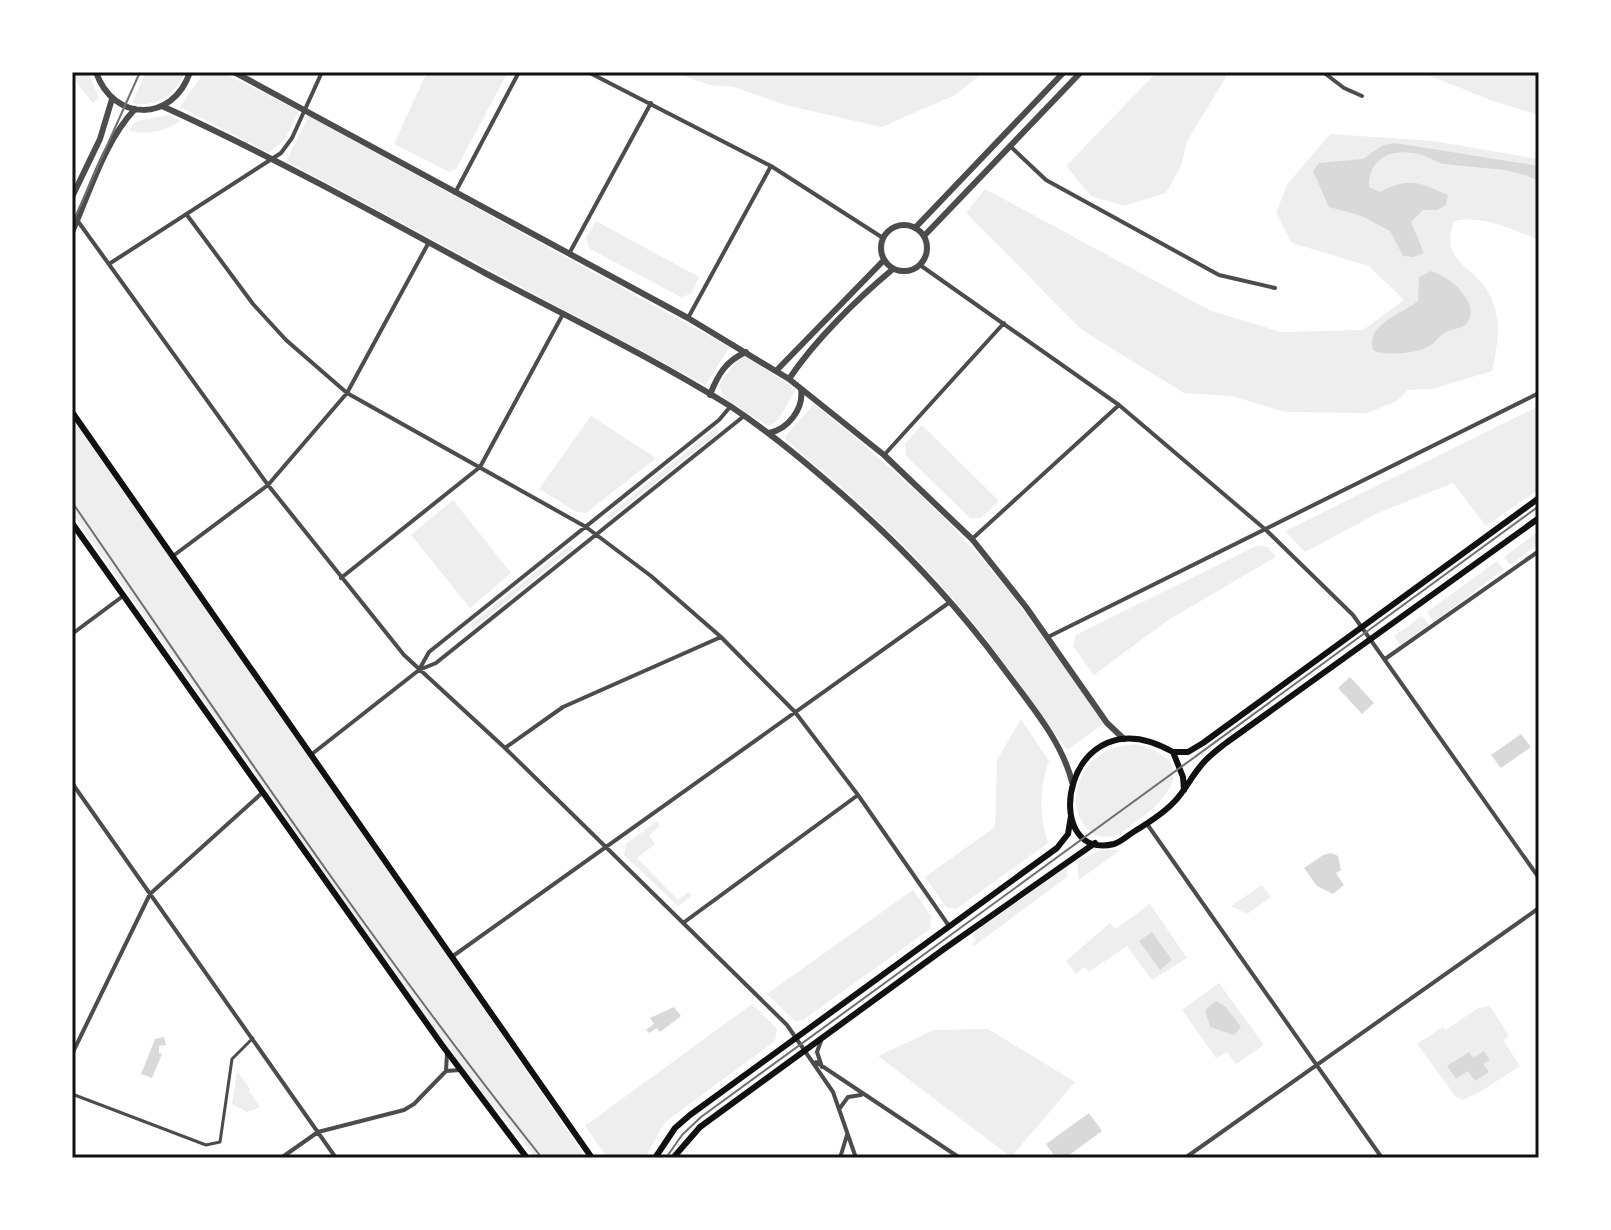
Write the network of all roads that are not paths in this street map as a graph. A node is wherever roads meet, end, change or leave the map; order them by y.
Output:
1 (96, 72) edge
2 (190, 72) edge
3 (234, 72) edge
4 (322, 72) edge
5 (519, 72) edge
6 (588, 72) edge
7 (1064, 72) edge
8 (1081, 72) edge
9 (1323, 72) edge
10 (1362, 96) dead end
11 (112, 99) junction
12 (651, 103) junction
13 (162, 106) junction
14 (135, 109) junction
15 (305, 109) junction
16 (1010, 146) junction
17 (273, 160) junction
18 (771, 166) junction
19 (455, 193) junction
20 (72, 197) edge
21 (72, 213) edge
22 (187, 215) junction
23 (77, 220) junction
24 (915, 228) junction
25 (72, 232) edge
26 (924, 236) junction
27 (883, 238) junction
28 (429, 242) junction
29 (568, 255) junction
30 (884, 260) junction
31 (109, 264) junction
32 (920, 265) junction
33 (893, 269) junction
34 (1275, 288) dead end
35 (563, 314) junction
36 (688, 318) junction
37 (1004, 323) junction
38 (746, 352) junction
39 (776, 371) junction
40 (789, 379) junction
41 (801, 389) junction
42 (347, 393) junction
43 (1539, 393) edge
44 (710, 395) junction
45 (1119, 405) junction
46 (730, 407) junction
47 (72, 412) edge
48 (744, 416) junction
49 (769, 433) junction
50 (884, 455) junction
51 (480, 467) junction
52 (268, 485) junction
53 (1539, 498) edge
54 (1539, 518) edge
55 (72, 523) edge
56 (586, 527) junction
57 (1266, 530) junction
58 (596, 534) junction
59 (972, 539) junction
60 (1539, 551) edge
61 (173, 556) junction
62 (341, 578) junction
63 (123, 596) junction
64 (950, 602) junction
65 (1363, 627) junction
66 (72, 634) edge
67 (721, 637) junction
68 (1048, 637) junction
69 (1370, 637) junction
70 (1385, 659) junction
71 (419, 670) junction
72 (795, 712) junction
73 (1124, 739) junction
74 (505, 748) junction
75 (1173, 752) junction
76 (312, 754) junction
77 (1072, 782) junction
78 (72, 783) edge
79 (1184, 790) junction
80 (262, 793) junction
81 (858, 795) junction
82 (1071, 816) junction
83 (1147, 824) junction
84 (1095, 843) junction
85 (605, 848) junction
86 (1539, 878) edge
87 (150, 894) junction
88 (1539, 908) edge
89 (683, 923) junction
90 (951, 928) junction
91 (453, 956) junction
92 (823, 1037) junction
93 (253, 1038) junction
94 (796, 1038) junction
95 (446, 1051) junction
96 (808, 1053) junction
97 (72, 1054) edge
98 (1316, 1065) junction
99 (823, 1069) junction
100 (461, 1070) junction
101 (446, 1071) junction
102 (72, 1094) edge
103 (863, 1095) junction
104 (840, 1109) junction
105 (318, 1132) junction
106 (848, 1133) junction
107 (281, 1158) edge
108 (336, 1158) edge
109 (527, 1158) edge
110 (592, 1158) edge
111 (655, 1158) edge
112 (673, 1158) edge
113 (840, 1158) edge
114 (856, 1158) edge
115 (960, 1158) edge
116 (1185, 1158) edge
117 (1382, 1158) edge

1 - 11 street
2 - 13 street
3 - 15 street
4 - 15 street
5 - 19 street
6 - 12 street
7 - 24 street
8 - 16 street
9 - 10 street
11 - 14 street
11 - 20 street
12 - 18 street
12 - 29 street
13 - 14 street
13 - 17 street
14 - 23 street
15 - 17 street
15 - 19 street
16 - 26 street
16 - 34 street
17 - 22 street
17 - 28 street
18 - 27 street
18 - 36 street
19 - 29 street
21 - 23 street
22 - 31 street
22 - 42 street
23 - 25 street
23 - 31 street
24 - 26 street
24 - 27 street
26 - 32 street
27 - 30 street
28 - 35 street
28 - 42 street
29 - 36 street
30 - 33 street
30 - 39 street
31 - 52 street
32 - 33 street
32 - 37 street
33 - 40 street
35 - 44 street
35 - 51 street
36 - 38 street
37 - 45 street
37 - 50 street
38 - 39 street
38 - 44 street
39 - 40 street
40 - 41 street
41 - 49 street
41 - 50 street
42 - 51 street
42 - 52 street
43 - 57 street
44 - 46 street
45 - 57 street
45 - 59 street
46 - 48 street
46 - 56 street
47 - 61 main road
48 - 49 street
48 - 58 street
49 - 64 street
50 - 59 street
51 - 56 street
51 - 62 street
52 - 61 street
52 - 62 street
53 - 65 main road
54 - 69 main road
55 - 63 main road
56 - 58 street
56 - 71 street
57 - 65 street
57 - 68 street
58 - 67 street
58 - 71 street
59 - 68 street
60 - 70 street
61 - 76 main road
62 - 71 street
63 - 66 street
63 - 80 main road
64 - 72 street
64 - 77 street
65 - 69 street
65 - 75 main road
67 - 72 street
67 - 74 street
68 - 73 street
69 - 70 street
69 - 79 main road
70 - 86 street
71 - 74 street
71 - 76 street
72 - 81 street
72 - 85 street
73 - 75 main road
73 - 77 main road
74 - 85 street
75 - 79 main road
76 - 91 main road
77 - 82 main road
78 - 87 street
79 - 83 main road
80 - 87 street
80 - 95 main road
81 - 89 street
81 - 90 street
82 - 84 main road
82 - 90 main road
83 - 84 main road
83 - 98 street
84 - 92 main road
85 - 89 street
85 - 91 street
87 - 93 street
87 - 97 street
88 - 98 street
89 - 94 street
90 - 94 main road
91 - 110 main road
92 - 96 main road
92 - 99 street
93 - 102 street
93 - 105 street
94 - 96 street
94 - 111 main road
95 - 100 main road
95 - 101 street
96 - 99 street
96 - 104 street
96 - 112 main road
98 - 116 street
98 - 117 street
99 - 103 street
100 - 101 street
100 - 109 main road
101 - 105 street
103 - 104 street
103 - 115 street
104 - 106 street
105 - 107 street
105 - 108 street
106 - 113 street
106 - 114 street

